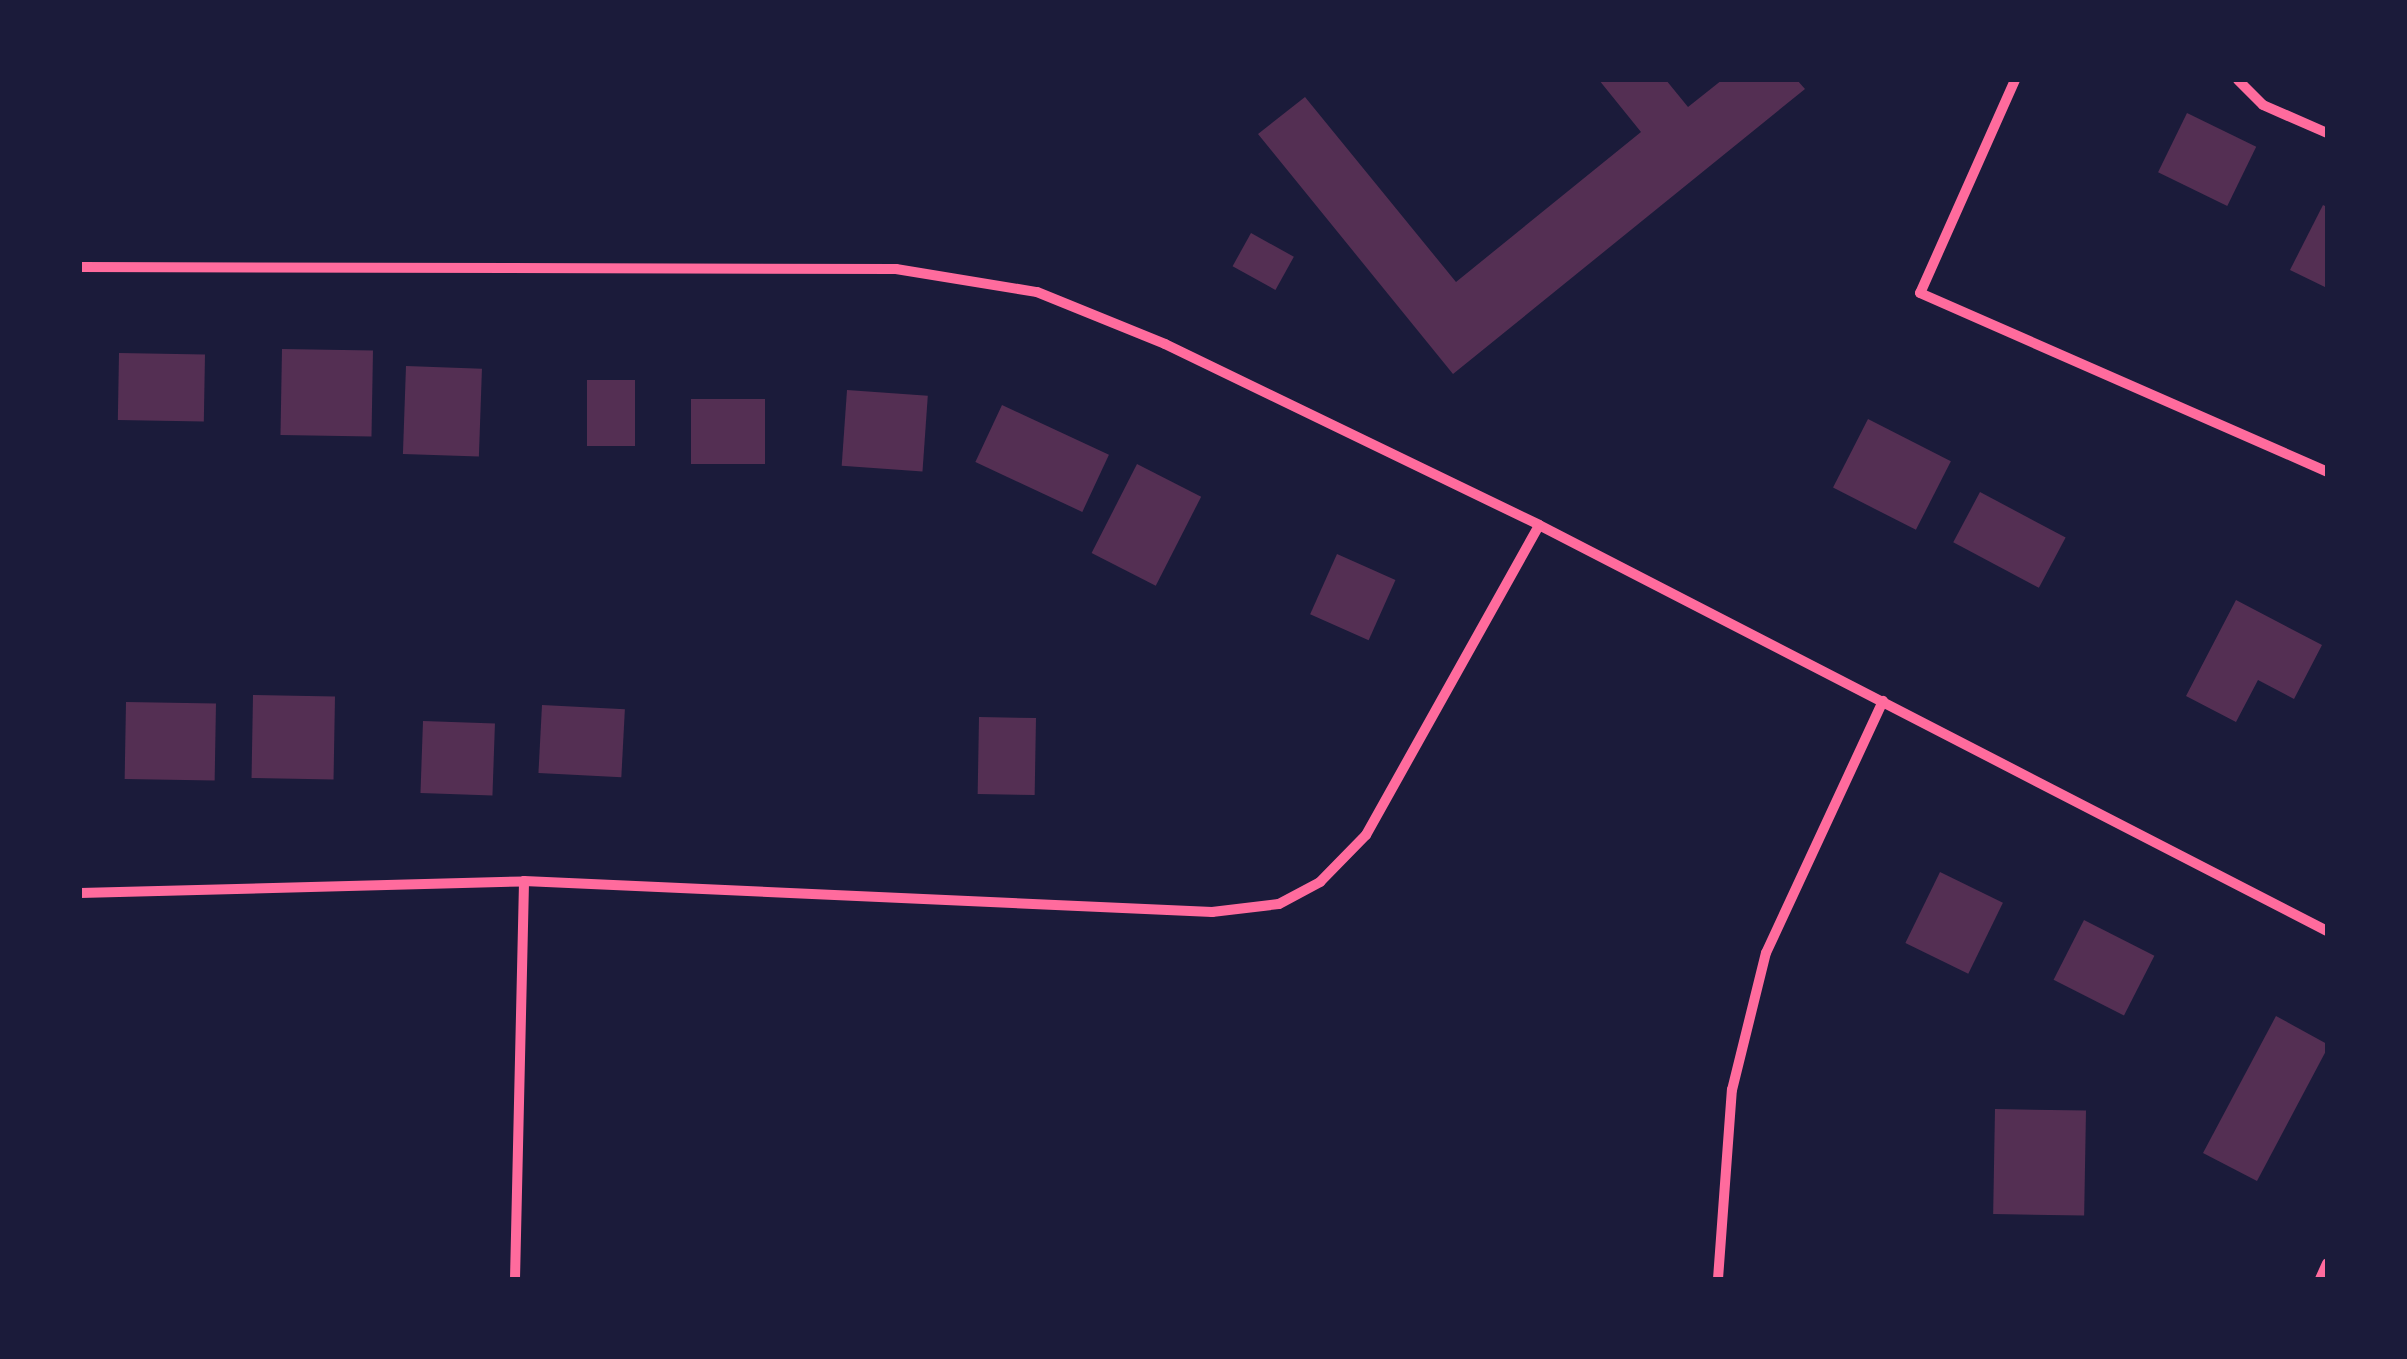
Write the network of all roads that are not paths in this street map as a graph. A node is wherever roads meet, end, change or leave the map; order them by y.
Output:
1 (2015, 80) edge
2 (2238, 80) edge
3 (2327, 133) edge
4 (80, 267) edge
5 (2327, 472) edge
6 (1539, 525) junction
7 (1883, 701) junction
8 (524, 881) junction
9 (80, 893) edge
10 (2327, 931) edge
11 (2327, 1263) edge
12 (516, 1279) edge
13 (1718, 1279) edge
14 (2320, 1279) edge

1 - 5 street
2 - 3 street
4 - 6 street
6 - 7 street
6 - 8 street
7 - 10 street
7 - 13 street
8 - 9 street
8 - 12 street
11 - 14 street

